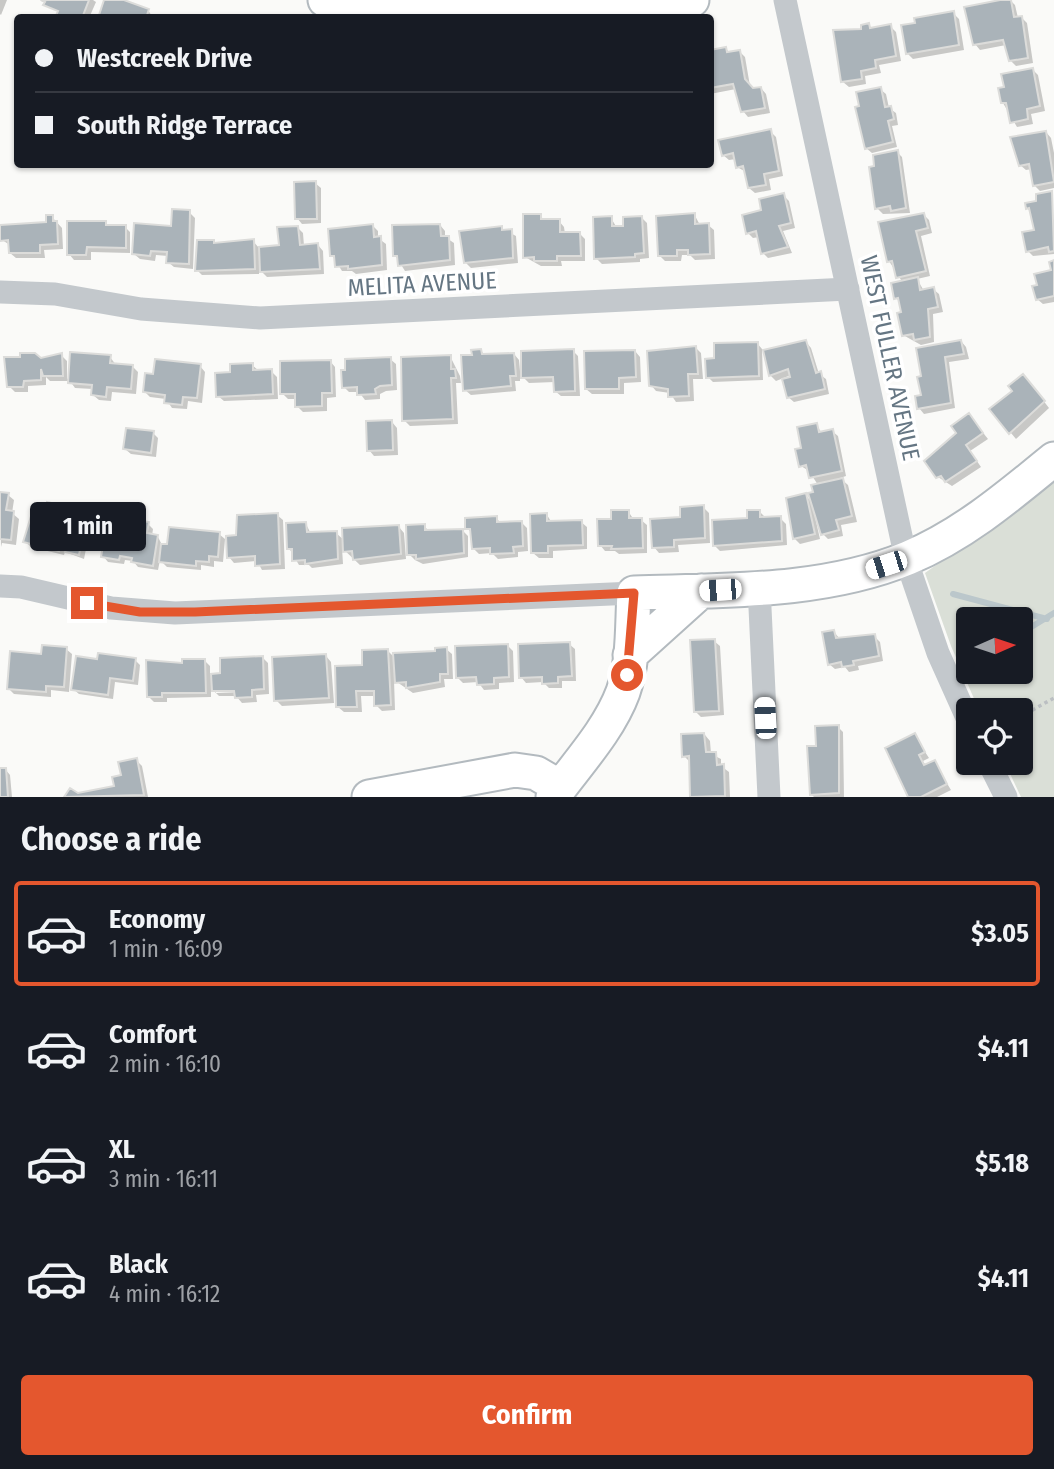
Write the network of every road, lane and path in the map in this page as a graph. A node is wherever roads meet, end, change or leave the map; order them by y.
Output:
1 (325, 0) edge
2 (692, 0) edge
3 (785, 0) edge
4 (445, 14) edge
5 (500, 14) edge
6 (848, 289) junction
7 (0, 292) edge
8 (1054, 459) edge
9 (906, 559) junction
10 (0, 586) edge
11 (759, 587) junction
12 (701, 591) junction
13 (634, 593) junction
14 (630, 655) junction
15 (958, 698) edge
16 (1054, 698) edge
17 (1033, 710) edge
18 (995, 775) edge
19 (557, 792) edge
20 (369, 797) edge
21 (769, 797) edge
22 (1006, 797) edge

1 - 4 street
2 - 5 street
3 - 6 street, WEST FULLER AVENUE
6 - 7 street, MELITA AVENUE
6 - 9 street, WEST FULLER AVENUE
8 - 9 street
9 - 11 street
9 - 15 street, WEST FULLER AVENUE
10 - 13 street
11 - 12 street
11 - 21 street
12 - 13 street
12 - 14 street
13 - 14 street
14 - 19 street
16 - 17 path
18 - 22 street
19 - 20 street

